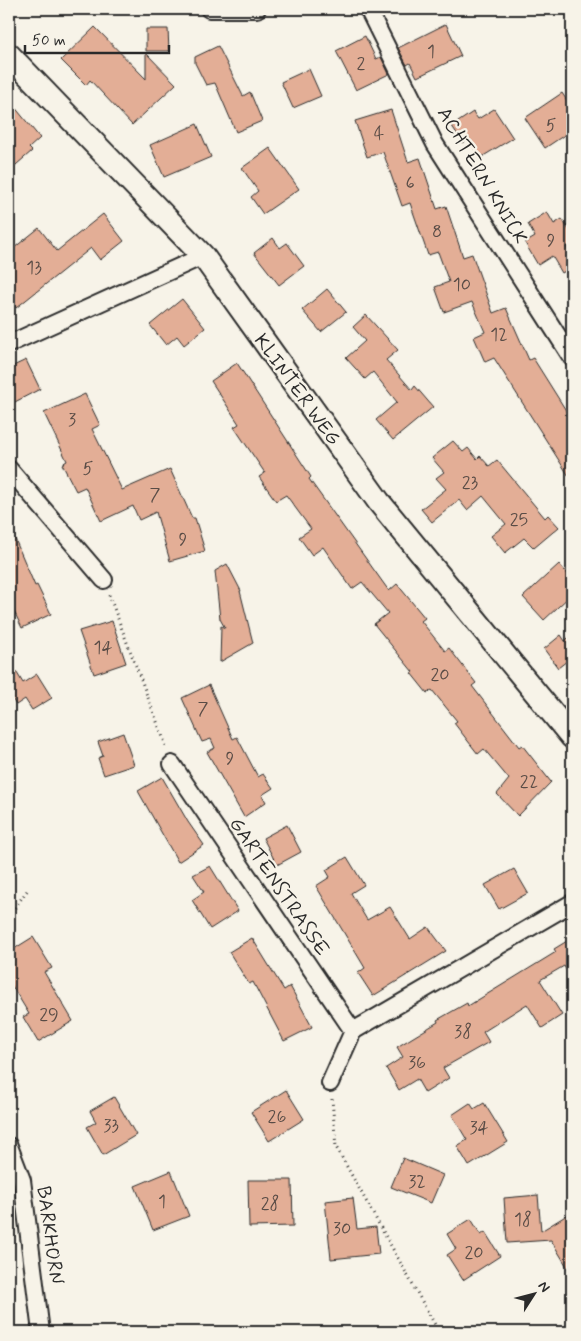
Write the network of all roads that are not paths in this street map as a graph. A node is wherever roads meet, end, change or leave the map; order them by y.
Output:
1 (209, 9) edge
2 (251, 9) edge
3 (368, 9) edge
4 (9, 55) edge
5 (203, 256) junction
6 (9, 344) edge
7 (572, 358) edge
8 (9, 469) edge
9 (104, 580) road end
10 (572, 737) edge
11 (172, 764) road end
12 (572, 903) edge
13 (353, 1032) junction
14 (330, 1083) road end
15 (9, 1146) edge
16 (41, 1332) edge

1 - 2 street
3 - 7 street, ACHTERN KNICK
4 - 5 street, KLINTER WEG
5 - 6 street
5 - 10 street, KLINTER WEG
8 - 9 street
11 - 13 street, GARTENSTRASSE
12 - 13 street
13 - 14 street
15 - 16 street, BARKHORN

